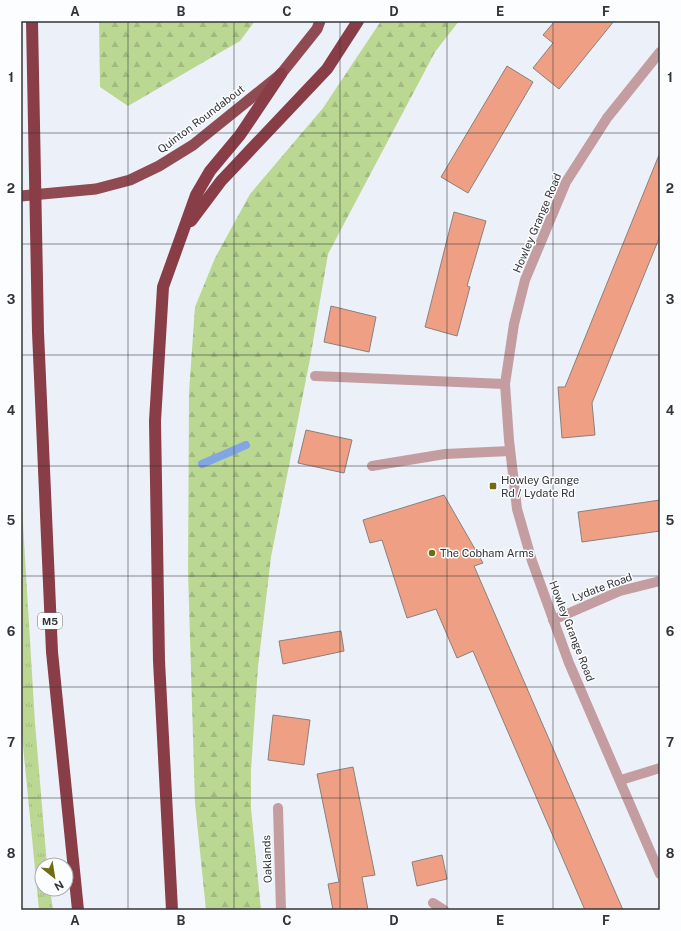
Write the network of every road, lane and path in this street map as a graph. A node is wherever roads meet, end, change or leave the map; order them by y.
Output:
1 (32, 21) edge
2 (320, 21) edge
3 (358, 21) edge
4 (660, 52) edge
5 (281, 74) junction
6 (21, 196) edge
7 (184, 230) junction
8 (315, 376) dead end
9 (505, 384) junction
10 (510, 451) junction
11 (372, 466) dead end
12 (660, 581) edge
13 (553, 620) junction
14 (660, 768) edge
15 (621, 780) junction
16 (278, 808) dead end
17 (660, 874) edge
18 (433, 903) dead end
19 (78, 910) edge
20 (172, 910) edge
21 (281, 910) edge
22 (444, 910) edge

1 - 19 highway, M5
2 - 5 highway, Quinton Roundabout
3 - 7 highway
4 - 9 street, Howley Grange Road
5 - 6 highway, Quinton Roundabout
5 - 7 highway
7 - 20 highway
8 - 9 street
9 - 10 street, Howley Grange Road
10 - 11 street
10 - 13 street, Howley Grange Road
12 - 13 street, Lydate Road
13 - 15 street, Howley Grange Road
14 - 15 street
15 - 17 street, Howley Grange Road
16 - 21 street, Oaklands
18 - 22 street

